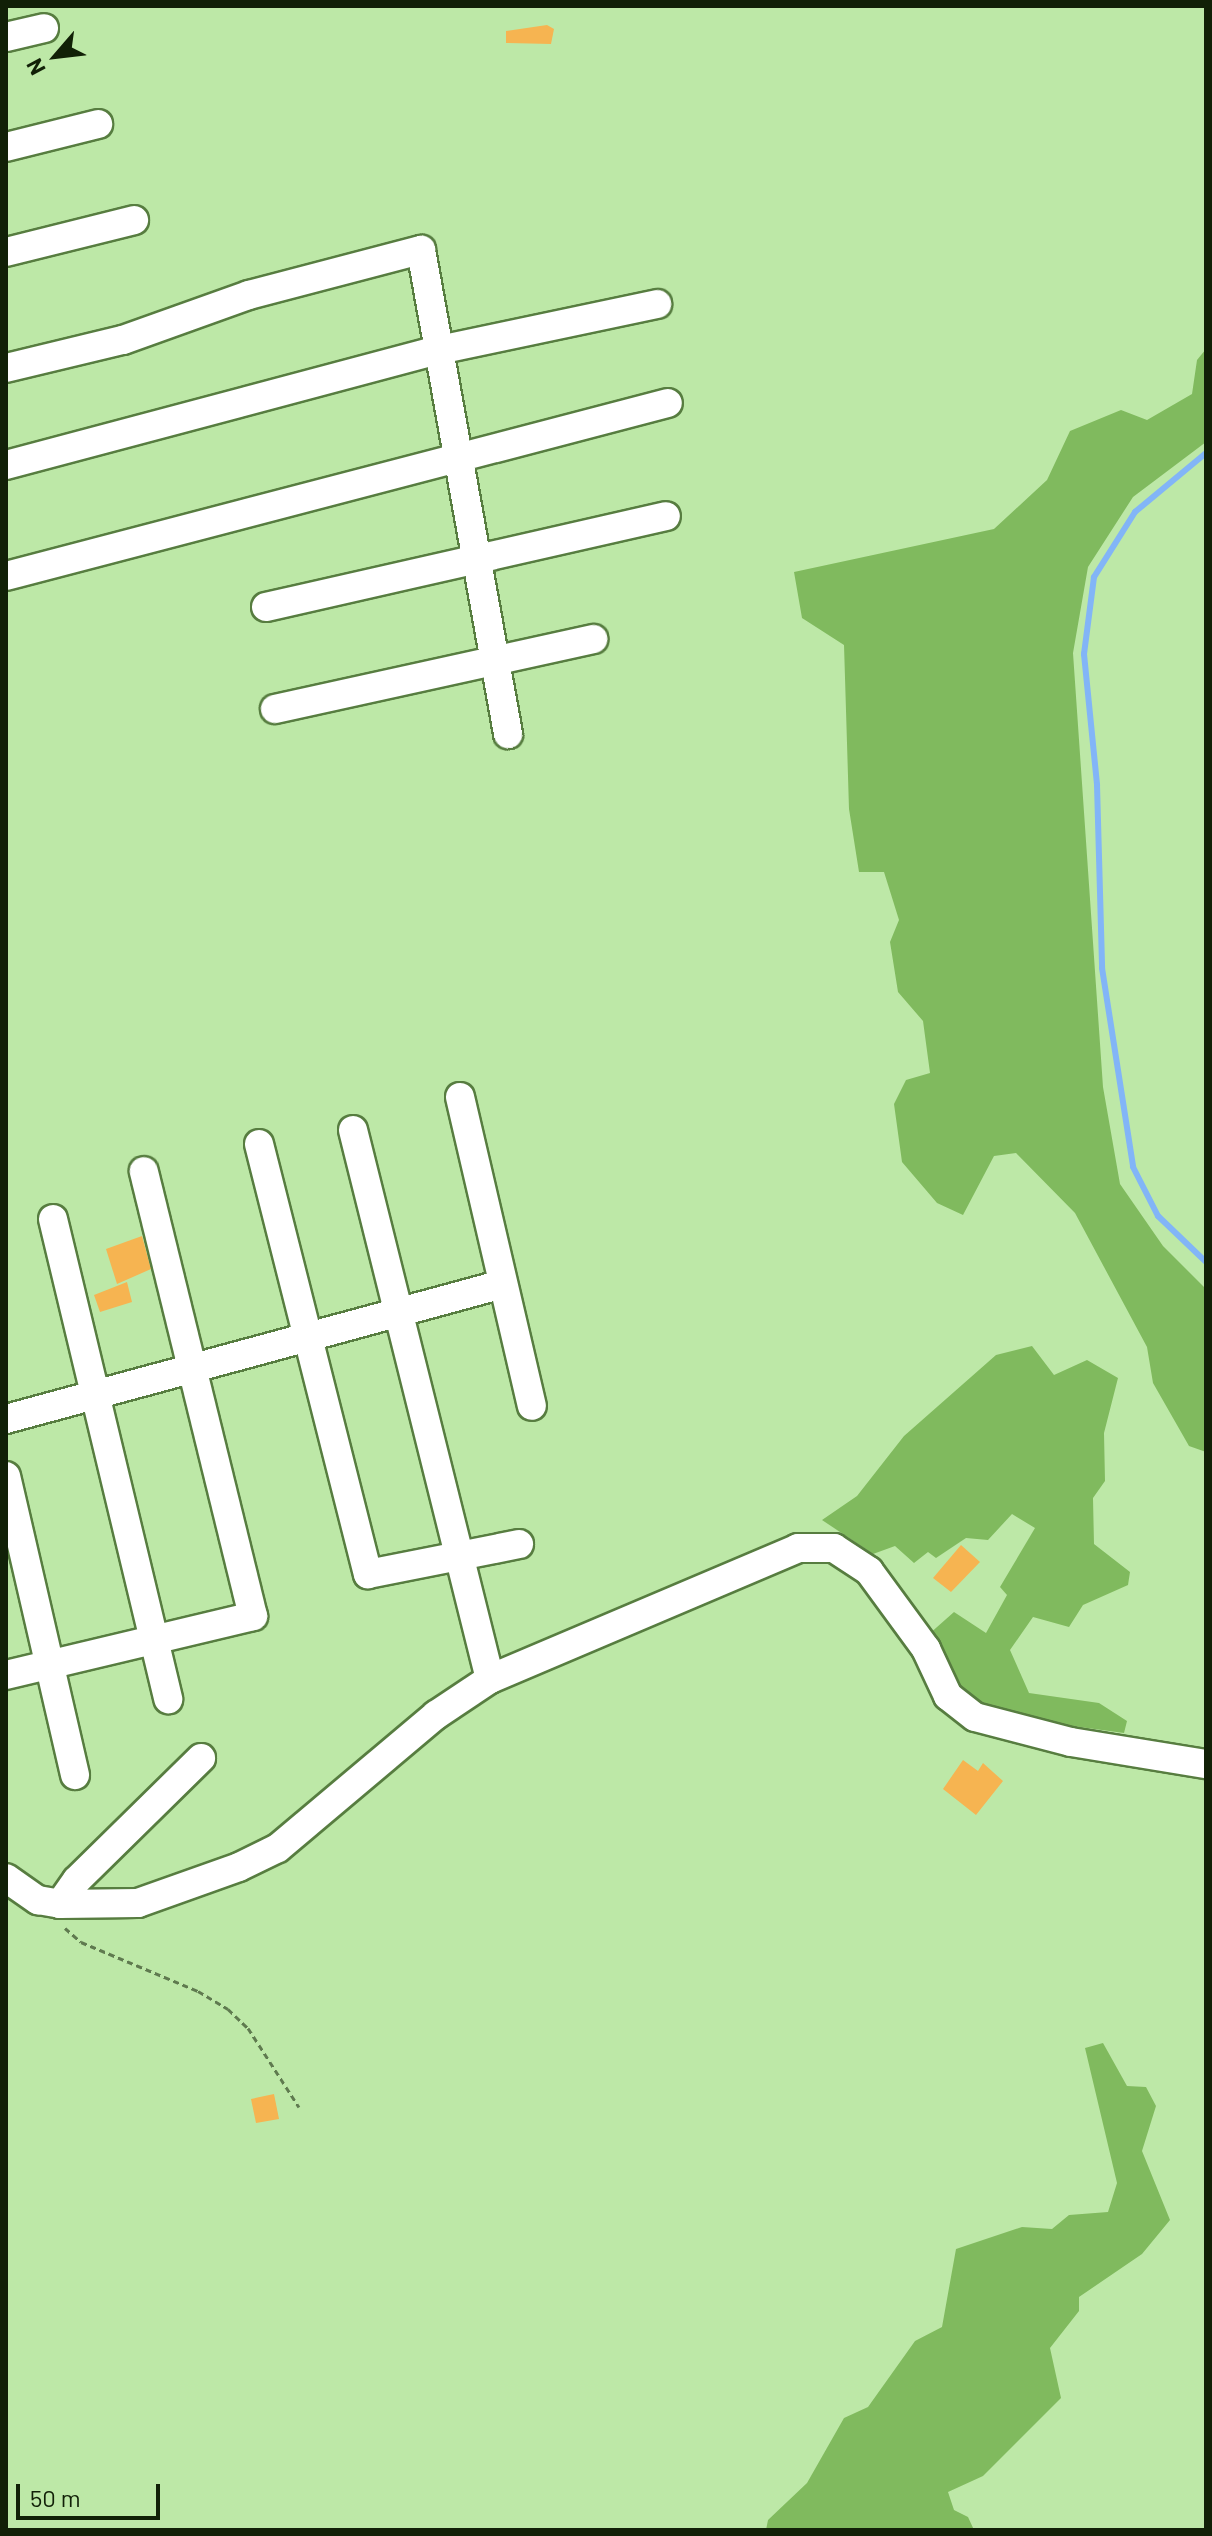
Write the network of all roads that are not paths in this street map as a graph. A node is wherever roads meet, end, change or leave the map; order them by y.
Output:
1 (44, 28) dead end
2 (6, 37) edge
3 (98, 124) dead end
4 (6, 147) edge
5 (134, 220) dead end
6 (6, 252) edge
7 (657, 304) dead end
8 (439, 350) junction
9 (6, 368) edge
10 (668, 403) dead end
11 (458, 456) junction
12 (6, 465) edge
13 (666, 516) dead end
14 (477, 559) junction
15 (6, 576) edge
16 (266, 607) dead end
17 (593, 639) dead end
18 (495, 660) junction
19 (275, 709) dead end
20 (508, 734) dead end
21 (460, 1097) dead end
22 (353, 1130) dead end
23 (259, 1144) dead end
24 (144, 1171) dead end
25 (53, 1219) dead end
26 (503, 1284) junction
27 (396, 1313) junction
28 (308, 1337) junction
29 (194, 1368) junction
30 (95, 1395) junction
31 (532, 1406) dead end
32 (6, 1419) edge
33 (6, 1476) edge
34 (519, 1544) dead end
35 (457, 1557) junction
36 (154, 1639) junction
37 (49, 1664) junction
38 (6, 1675) edge
39 (490, 1679) junction
40 (168, 1699) dead end
41 (201, 1758) dead end
42 (1206, 1764) edge
43 (75, 1775) dead end
44 (6, 1878) edge
45 (49, 1902) junction

1 - 2 street
3 - 4 street
5 - 6 street
7 - 8 street
8 - 9 street
8 - 11 street
8 - 12 street
10 - 11 street
11 - 14 street
11 - 15 street
13 - 14 street
14 - 16 street
14 - 18 street
17 - 18 street
18 - 19 street
18 - 20 street
21 - 26 street
22 - 27 street
23 - 28 street
24 - 29 street
25 - 30 street
26 - 27 street
26 - 31 street
27 - 28 street
27 - 35 street
28 - 29 street
28 - 35 street
29 - 30 street
29 - 36 street
30 - 32 street
30 - 36 street
33 - 37 street
34 - 35 street
35 - 39 street
36 - 37 street
36 - 40 street
37 - 38 street
37 - 43 street
39 - 42 street
39 - 45 street
41 - 45 street
44 - 45 street

